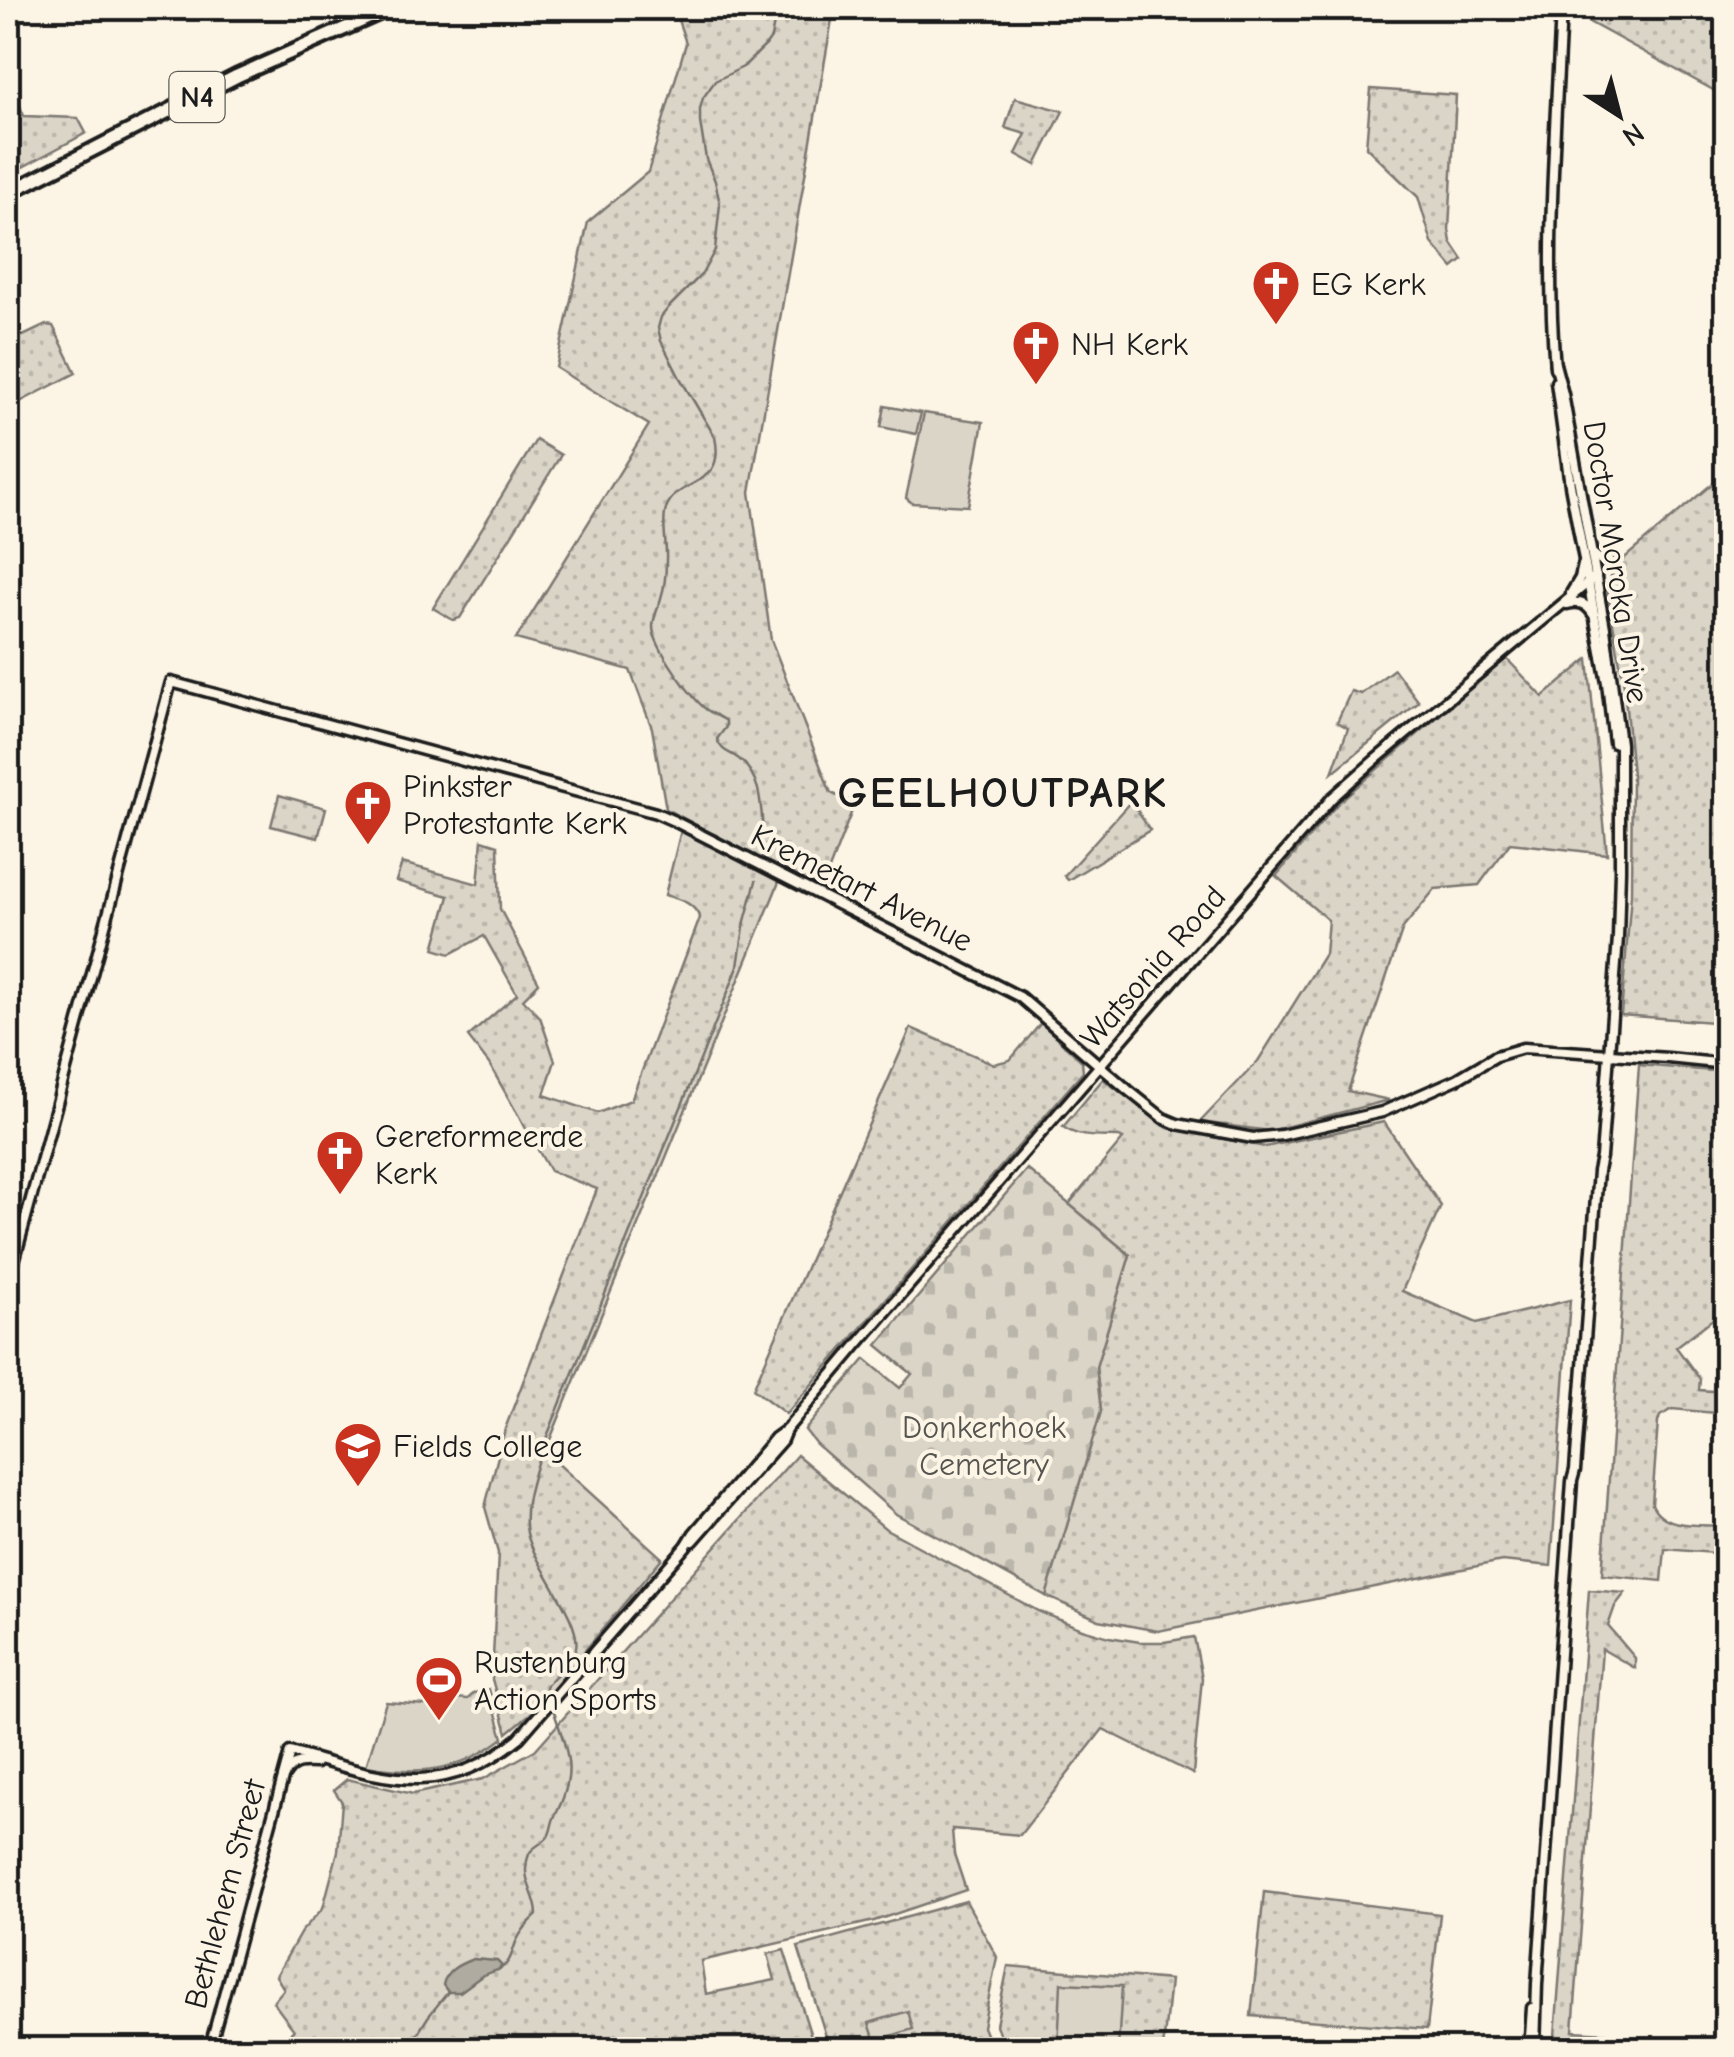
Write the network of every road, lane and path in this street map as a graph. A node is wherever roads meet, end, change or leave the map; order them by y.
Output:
1 (391, 8) edge
2 (1561, 8) edge
3 (8, 193) edge
4 (1555, 364) junction
5 (1591, 550) junction
6 (1584, 560) junction
7 (1611, 562) dead end
8 (1596, 576) junction
9 (1588, 584) junction
10 (1562, 604) junction
11 (1594, 615) junction
12 (1619, 768) junction
13 (1606, 1056) junction
14 (1726, 1064) edge
15 (1102, 1066) junction
16 (8, 1284) edge
17 (290, 1752) joint
18 (330, 1763) junction
19 (282, 1778) junction
20 (209, 2050) edge
21 (1532, 2050) edge

1 - 3 highway, N4
2 - 4 main road, Doctor Moroka Drive
4 - 5 main road, Doctor Moroka Drive
4 - 6 main road, Doctor Moroka Drive
5 - 7 main road
5 - 8 main road, Doctor Moroka Drive
6 - 9 main road, Doctor Moroka Drive
6 - 10 main road
8 - 9 main road, Watsonia Road
8 - 12 main road, Doctor Moroka Drive
9 - 10 main road, Watsonia Road
9 - 11 main road, Doctor Moroka Drive
10 - 11 main road
10 - 15 main road, Watsonia Road
11 - 12 main road, Doctor Moroka Drive
12 - 13 main road, Doctor Moroka Drive
13 - 14 main road, Kremetart Avenue
13 - 15 main road, Kremetart Avenue
13 - 21 main road, Doctor Moroka Drive
15 - 16 main road, Kremetart Avenue
15 - 18 main road, Watsonia Road
17 - 18 main road, Watsonia Road
17 - 19 main road, Bethlehem Street
18 - 19 main road
19 - 20 main road, Bethlehem Street

